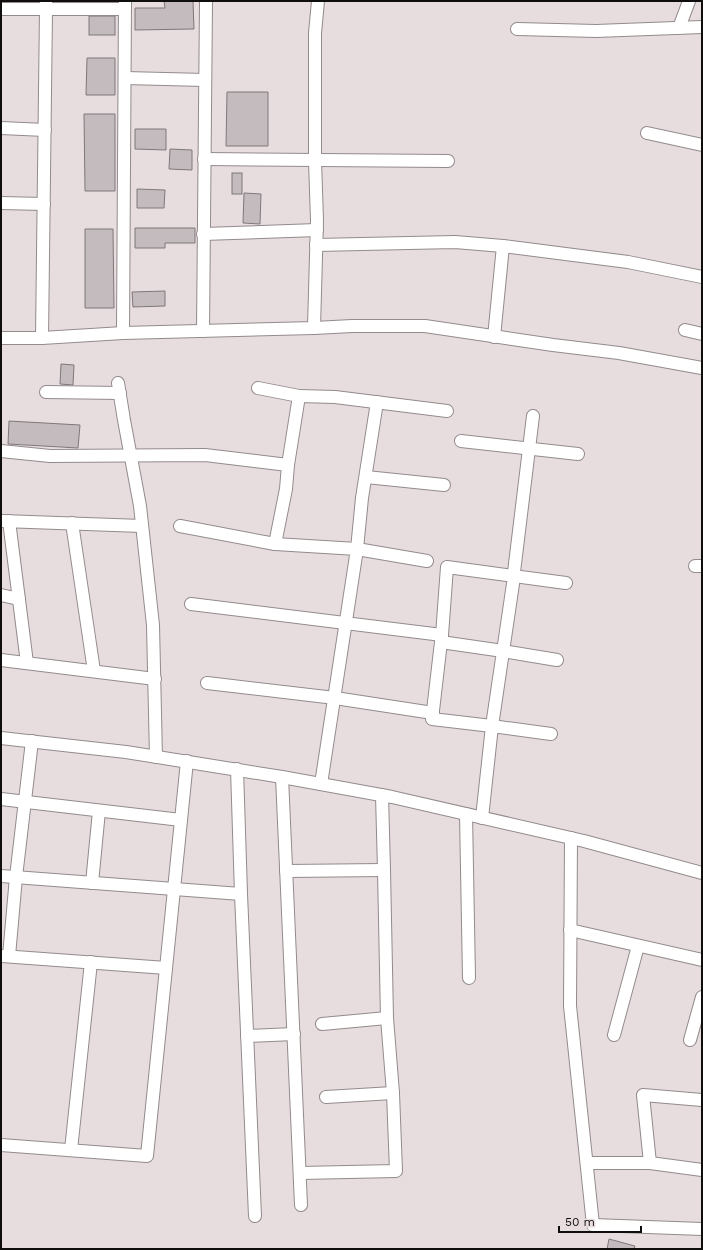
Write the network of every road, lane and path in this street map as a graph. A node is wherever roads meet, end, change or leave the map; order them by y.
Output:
1 (206, 1) edge
2 (318, 1) edge
3 (690, 1) edge
4 (46, 5) edge
5 (125, 5) edge
6 (1, 9) edge
7 (702, 27) edge
8 (679, 28) junction
9 (517, 29) dead end
10 (125, 78) junction
11 (205, 80) junction
12 (1, 128) edge
13 (45, 130) junction
14 (647, 133) dead end
15 (702, 144) edge
16 (204, 159) junction
17 (315, 161) junction
18 (448, 161) dead end
19 (1, 204) edge
20 (44, 204) junction
21 (317, 230) junction
22 (203, 234) junction
23 (316, 245) junction
24 (503, 246) junction
25 (702, 277) edge
26 (314, 328) junction
27 (685, 330) dead end
28 (203, 331) junction
29 (123, 333) junction
30 (702, 334) edge
31 (494, 336) junction
32 (1, 338) edge
33 (42, 338) junction
34 (702, 368) edge
35 (258, 388) dead end
36 (46, 392) dead end
37 (299, 396) junction
38 (377, 402) junction
39 (447, 411) dead end
40 (533, 416) dead end
41 (462, 441) dead end
42 (529, 448) junction
43 (1, 450) edge
44 (578, 454) dead end
45 (130, 455) junction
46 (288, 465) junction
47 (366, 476) junction
48 (444, 485) dead end
49 (5, 521) edge
50 (72, 523) junction
51 (142, 526) junction
52 (180, 526) dead end
53 (275, 544) junction
54 (357, 549) junction
55 (427, 561) dead end
56 (514, 576) junction
57 (566, 583) dead end
58 (1, 595) edge
59 (19, 599) junction
60 (192, 604) dead end
61 (345, 622) junction
62 (441, 638) junction
63 (503, 651) junction
64 (1, 660) edge
65 (557, 660) dead end
66 (27, 663) junction
67 (94, 671) junction
68 (155, 679) junction
69 (207, 683) dead end
70 (335, 698) junction
71 (433, 713) junction
72 (492, 726) junction
73 (551, 734) dead end
74 (1, 738) edge
75 (32, 741) junction
76 (156, 756) junction
77 (187, 761) junction
78 (237, 769) junction
79 (282, 776) junction
80 (321, 784) junction
81 (382, 795) junction
82 (1, 799) edge
83 (25, 802) junction
84 (99, 811) junction
85 (466, 814) junction
86 (482, 818) junction
87 (181, 820) junction
88 (571, 838) junction
89 (384, 870) junction
90 (286, 871) junction
91 (702, 873) edge
92 (1, 876) edge
93 (16, 877) junction
94 (92, 883) junction
95 (174, 889) junction
96 (241, 894) junction
97 (570, 930) junction
98 (638, 946) junction
99 (5, 956) edge
100 (702, 960) edge
101 (91, 962) junction
102 (166, 968) junction
103 (469, 978) dead end
104 (702, 997) edge
105 (387, 1018) junction
106 (322, 1024) dead end
107 (294, 1034) junction
108 (614, 1035) dead end
109 (247, 1036) junction
110 (690, 1040) dead end
111 (393, 1093) junction
112 (326, 1097) dead end
113 (702, 1100) edge
114 (1, 1145) edge
115 (71, 1150) junction
116 (587, 1163) junction
117 (650, 1163) junction
118 (702, 1170) edge
119 (300, 1172) junction
120 (301, 1205) dead end
121 (255, 1216) dead end
122 (702, 1228) edge

1 - 11 street
2 - 17 street
3 - 8 street
4 - 5 street
4 - 6 street
4 - 13 street
5 - 10 street
7 - 8 street
8 - 9 street
10 - 11 street
10 - 29 street
11 - 16 street
12 - 13 street
13 - 20 street
14 - 15 street
16 - 17 street
16 - 22 street
17 - 18 street
17 - 21 street
19 - 20 street
20 - 33 street
21 - 22 street
21 - 23 street
22 - 28 street
23 - 24 street
23 - 26 street
24 - 25 street
24 - 31 street
26 - 28 street
26 - 31 street
27 - 30 street
28 - 29 street
29 - 33 street
31 - 34 street
32 - 33 street
35 - 37 street
36 - 45 street
37 - 38 street
37 - 46 street
38 - 39 street
38 - 47 street
40 - 42 street
41 - 42 street
42 - 44 street
42 - 56 street
43 - 45 street
45 - 46 street
45 - 51 street
46 - 53 street
47 - 48 street
47 - 54 street
49 - 50 street
49 - 59 street
50 - 51 street
50 - 67 street
51 - 68 street
52 - 53 street
53 - 54 street
54 - 55 street
54 - 61 street
56 - 57 street
56 - 62 street
56 - 63 street
58 - 59 street
59 - 66 street
60 - 61 street
61 - 62 street
61 - 70 street
62 - 63 street
62 - 71 street
63 - 65 street
63 - 72 street
64 - 66 street
66 - 67 street
67 - 68 street
68 - 76 street
69 - 70 street
70 - 71 street
70 - 80 street
71 - 72 street
72 - 73 street
72 - 86 street
74 - 75 street
75 - 76 street
75 - 83 street
76 - 77 street
77 - 78 street
77 - 87 street
78 - 79 street
78 - 96 street
79 - 80 street
79 - 90 street
80 - 81 street
81 - 85 street
81 - 89 street
82 - 83 street
83 - 84 street
83 - 93 street
84 - 87 street
84 - 94 street
85 - 86 street
85 - 103 street
86 - 88 street
87 - 95 street
88 - 91 street
88 - 97 street
89 - 90 street
89 - 105 street
90 - 107 street
92 - 93 street
93 - 94 street
93 - 99 street
94 - 95 street
95 - 96 street
95 - 102 street
96 - 109 street
97 - 98 street
97 - 116 street
98 - 100 street
98 - 108 street
99 - 101 street
101 - 102 street
101 - 115 street
102 - 115 street
104 - 110 street
105 - 106 street
105 - 111 street
107 - 109 street
107 - 119 street
109 - 121 street
111 - 112 street
111 - 119 street
113 - 117 street
114 - 115 street
116 - 117 street
116 - 122 street
117 - 118 street
119 - 120 street

